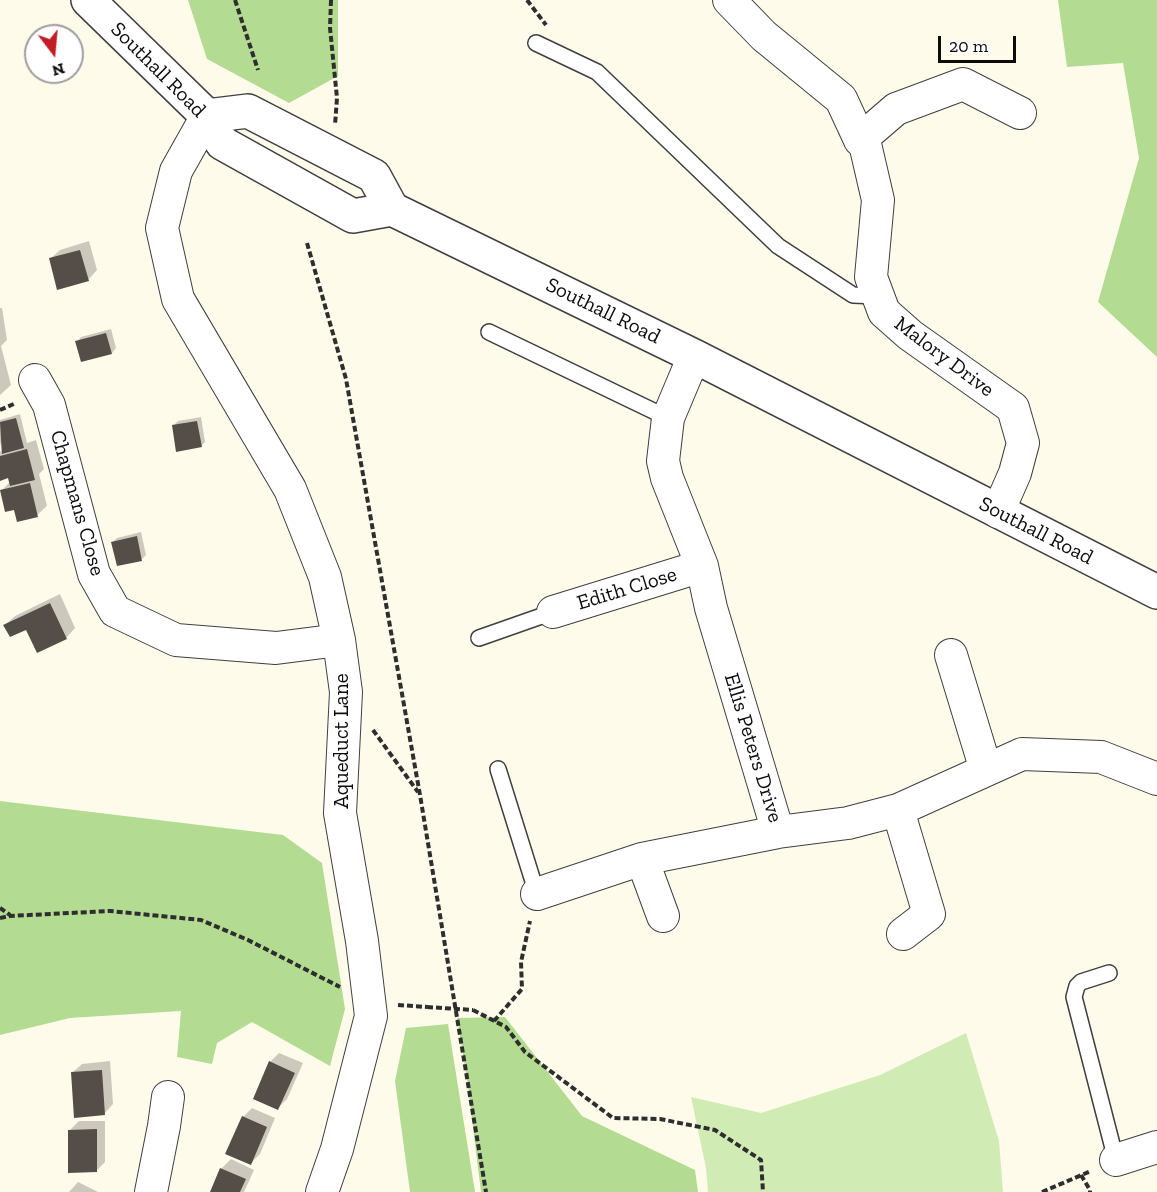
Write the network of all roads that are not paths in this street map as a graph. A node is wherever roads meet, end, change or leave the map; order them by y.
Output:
1 (88, 0) edge
2 (729, 0) edge
3 (536, 43) dead end
4 (1020, 113) dead end
5 (207, 116) junction
6 (860, 140) junction
7 (392, 209) junction
8 (878, 296) junction
9 (489, 332) dead end
10 (694, 356) junction
11 (35, 380) dead end
12 (668, 418) junction
13 (998, 512) junction
14 (702, 566) junction
15 (1157, 592) edge
16 (553, 612) joint
17 (479, 638) dead end
18 (339, 640) junction
19 (951, 655) dead end
20 (498, 769) dead end
21 (986, 770) junction
22 (1157, 779) edge
23 (898, 810) junction
24 (778, 831) junction
25 (642, 859) junction
26 (537, 894) joint
27 (663, 916) dead end
28 (903, 934) dead end
29 (1109, 973) dead end
30 (168, 1097) dead end
31 (1157, 1147) edge
32 (1116, 1160) joint
33 (151, 1192) edge
34 (322, 1192) edge

1 - 5 street, Southall Road
2 - 6 street, Malory Drive
3 - 8 lane
4 - 6 street
5 - 7 street, Southall Road
5 - 7 street
5 - 18 street, Aqueduct Lane
6 - 8 street, Malory Drive
7 - 10 street, Southall Road
8 - 13 street, Malory Drive
9 - 12 lane
10 - 12 street, Ellis Peters Drive
10 - 13 street, Southall Road
11 - 18 street, Chapmans Close
12 - 14 street, Ellis Peters Drive
13 - 15 street, Southall Road
14 - 16 street, Edith Close
14 - 24 street, Ellis Peters Drive
16 - 17 lane
18 - 34 street, Aqueduct Lane
19 - 21 street
20 - 26 lane
21 - 22 street, Ellis Peters Drive
21 - 23 street, Ellis Peters Drive
23 - 24 street, Ellis Peters Drive
23 - 28 street
24 - 25 street
25 - 26 street
25 - 27 street
29 - 32 lane
30 - 33 street
31 - 32 street

